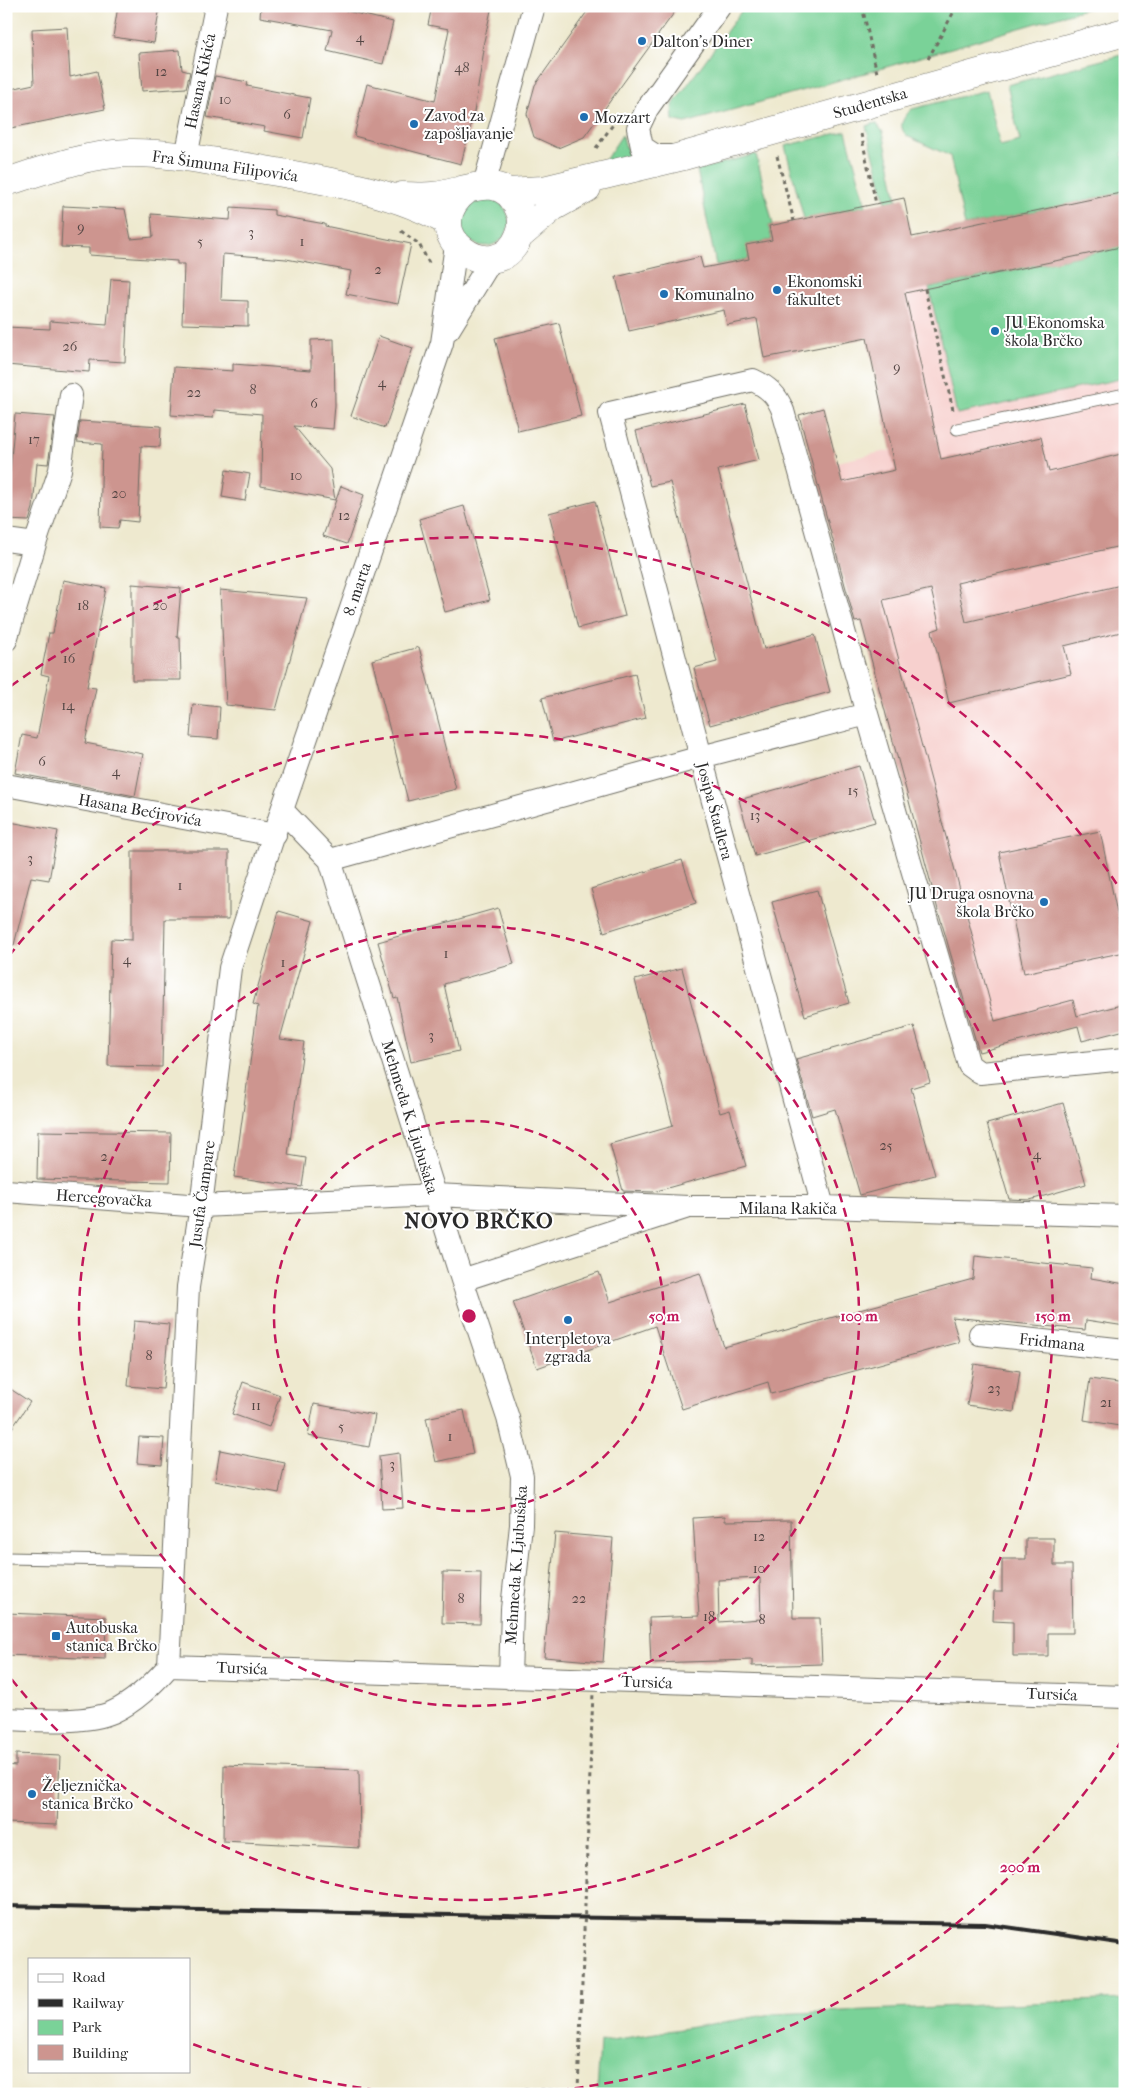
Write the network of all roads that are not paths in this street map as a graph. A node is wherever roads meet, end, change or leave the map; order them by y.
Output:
1 (216, 6) edge
2 (534, 6) edge
3 (720, 6) edge
4 (1125, 32) edge
5 (680, 156) junction
6 (186, 157) junction
7 (614, 173) junction
8 (6, 182) edge
9 (486, 189) junction
10 (386, 195) junction
11 (452, 233) junction
12 (520, 236) junction
13 (492, 258) junction
14 (442, 343) junction
15 (1125, 394) edge
16 (71, 395) dead end
17 (957, 429) road end
18 (6, 540) edge
19 (35, 544) junction
20 (6, 640) edge
21 (867, 714) junction
22 (701, 757) junction
23 (6, 785) edge
24 (282, 810) junction
25 (275, 835) junction
26 (330, 860) junction
27 (1125, 1059) edge
28 (6, 1191) edge
29 (435, 1195) junction
30 (201, 1206) junction
31 (688, 1207) junction
32 (823, 1207) junction
33 (1125, 1216) edge
34 (462, 1280) junction
35 (980, 1334) dead end
36 (1125, 1350) edge
37 (6, 1558) edge
38 (174, 1561) junction
39 (169, 1666) junction
40 (510, 1678) junction
41 (1125, 1697) edge
42 (6, 1719) edge

1 - 6 street, Hasana Kikića
2 - 9 street
3 - 5 street
4 - 5 main road, Studentska
5 - 7 main road, Studentska
6 - 8 main road, Fra Šimuna Filipovića
6 - 10 main road, Fra Šimuna Filipovića
7 - 9 main road
7 - 12 main road
9 - 10 main road
9 - 11 main road
9 - 12 main road
10 - 11 main road
11 - 13 main road
11 - 14 street
12 - 13 main road
13 - 14 street
14 - 24 street, 8. marta
15 - 17 lane
16 - 19 street
18 - 19 street
19 - 20 street
21 - 22 street
21 - 22 street, Josipa Štadlera
21 - 27 street
22 - 26 street
22 - 32 street, Josipa Štadlera
23 - 25 street, Hasana Bećirovića
24 - 25 street, 8. marta
24 - 26 street, Mehmeda K. Ljubušaka
25 - 30 street, Jusufa Čampare
26 - 29 street, Mehmeda K. Ljubušaka
28 - 30 street, Hercegovačka
29 - 30 street, Hercegovačka
29 - 31 street, Hercegovačka
29 - 34 street, Mehmeda K. Ljubušaka
30 - 38 street, Jusufa Čampare
31 - 32 street, Milana Rakiča
31 - 34 street, Milana Rakiča
32 - 33 street, Milana Rakiča
34 - 40 street, Mehmeda K. Ljubušaka
35 - 36 street, Fridmana
37 - 38 lane
38 - 39 street, Jusufa Čampare
39 - 40 street, Tursića
39 - 42 street
40 - 41 street, Tursića

